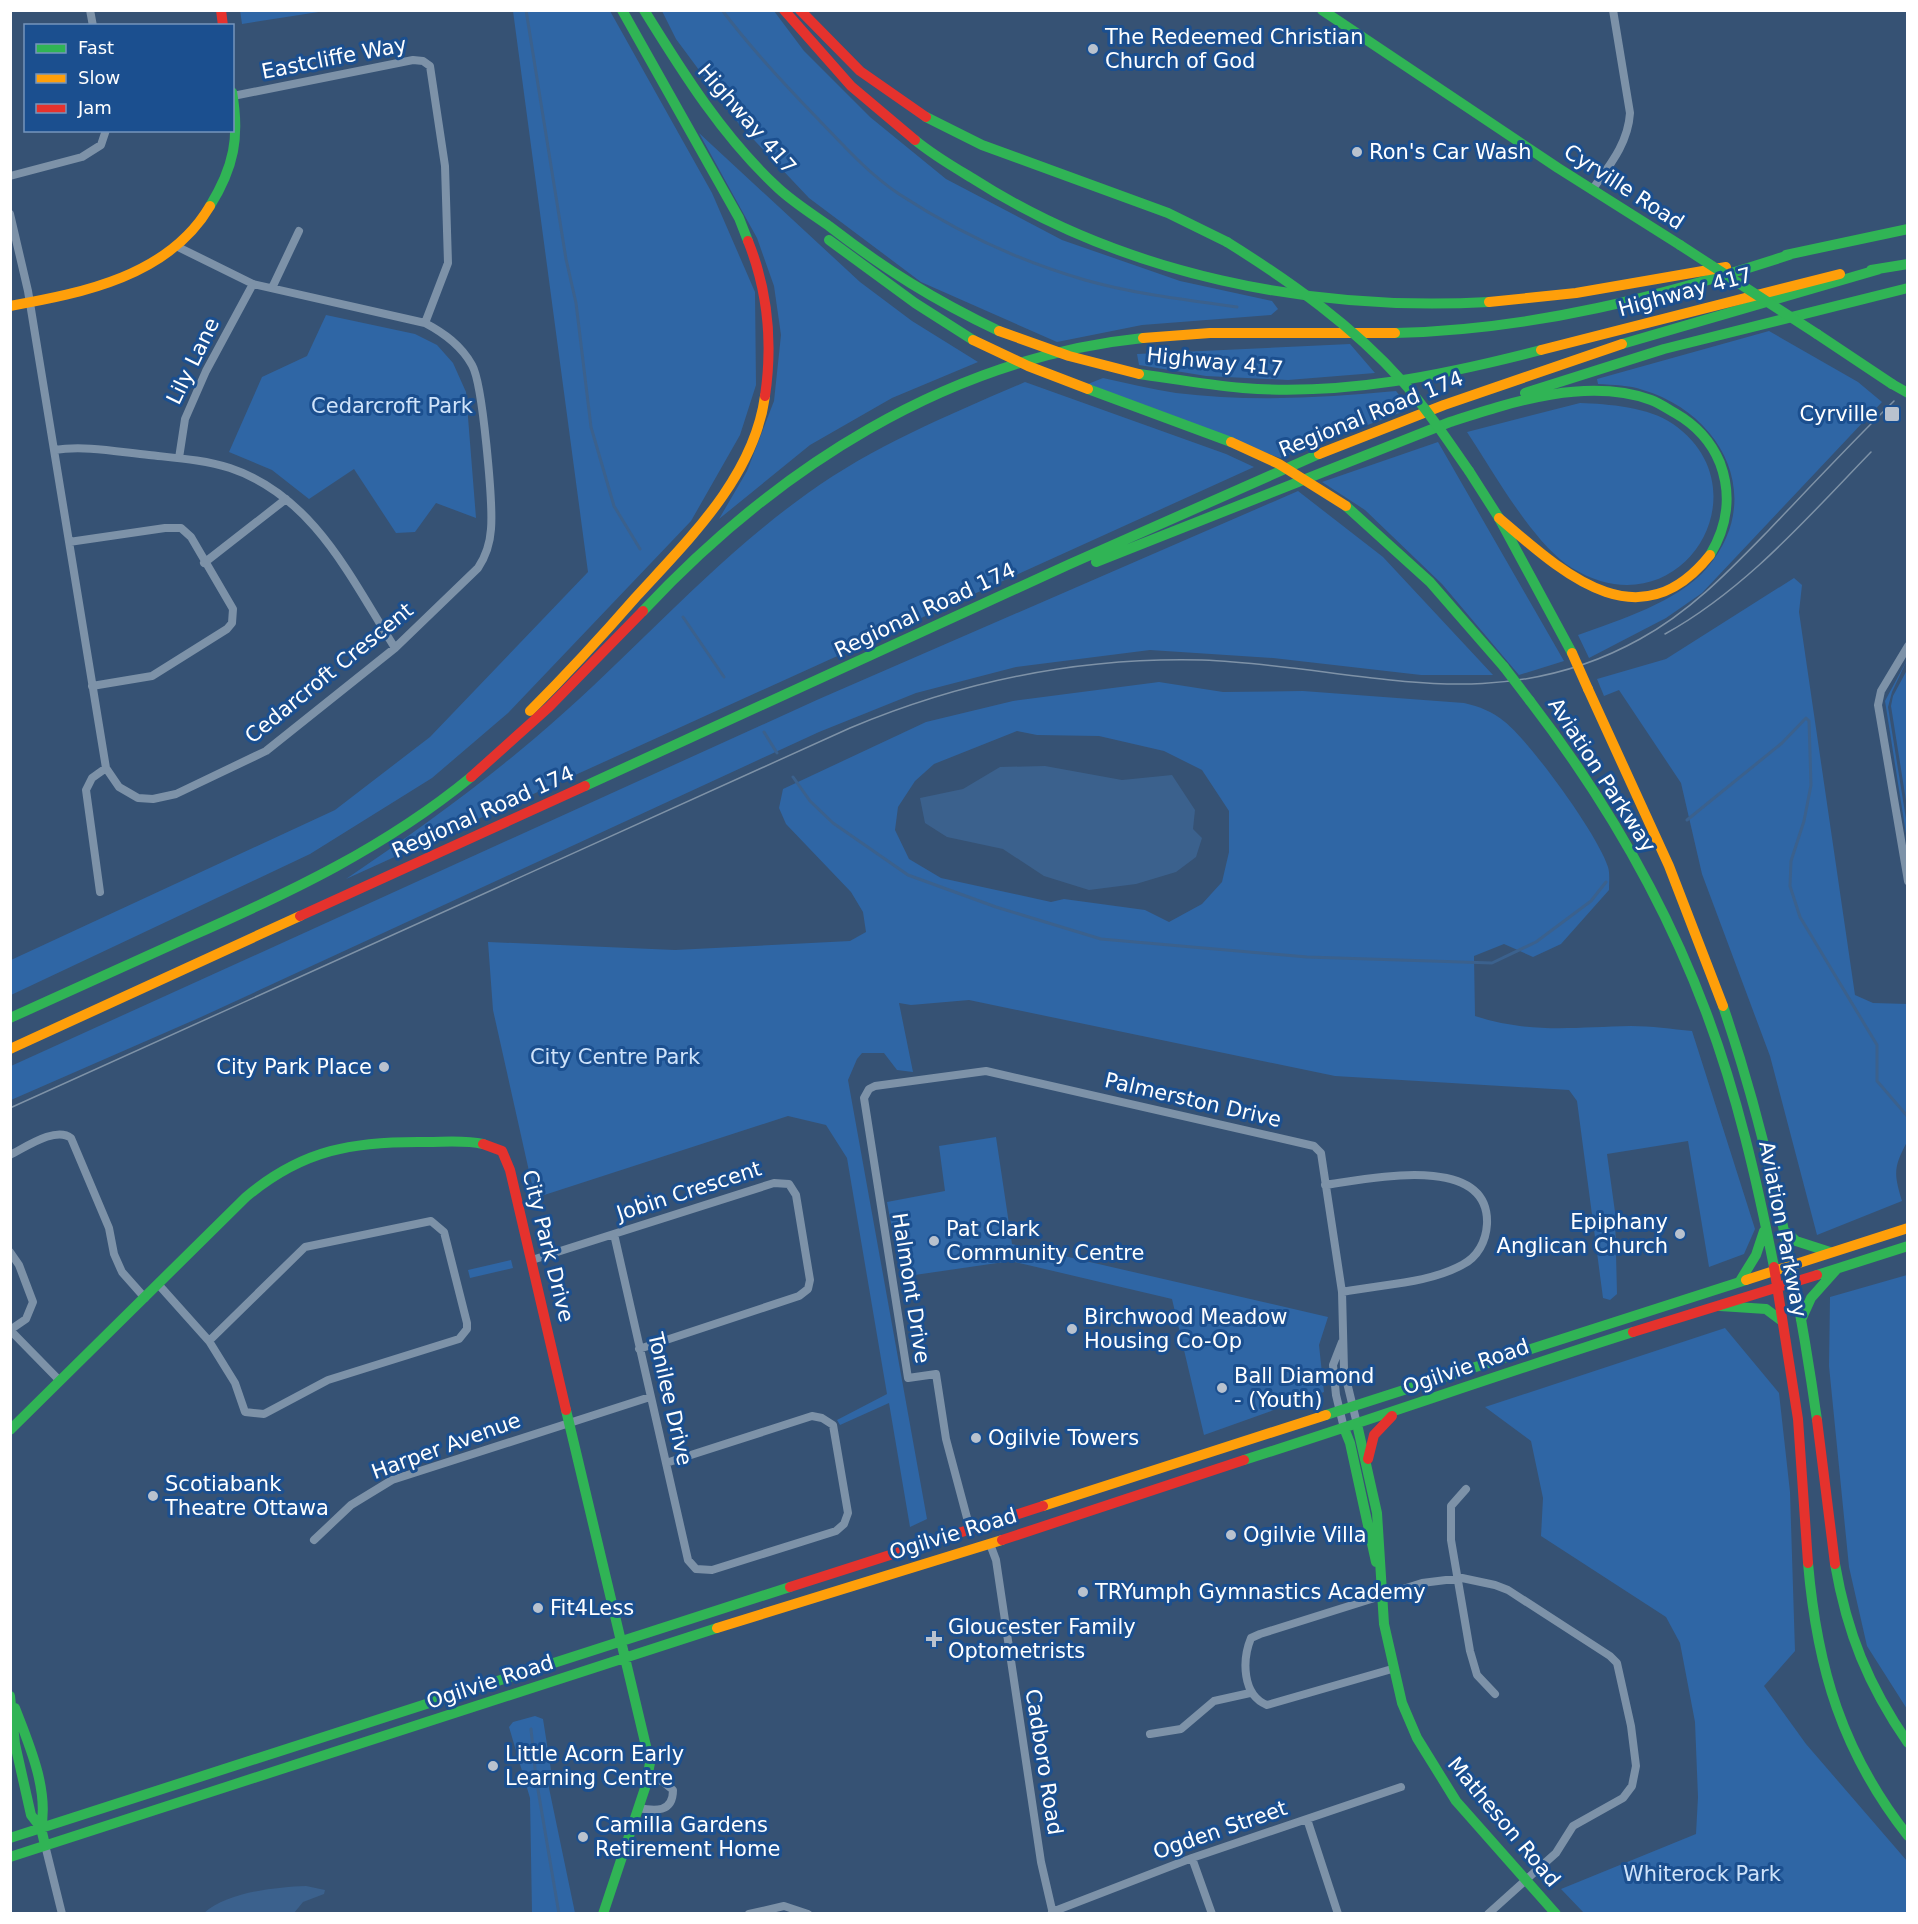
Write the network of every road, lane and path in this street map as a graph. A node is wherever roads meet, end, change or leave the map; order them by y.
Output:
1 (622, 10) edge
2 (644, 10) edge
3 (784, 10) edge
4 (800, 10) edge
5 (1322, 10) edge
6 (1613, 10) edge
7 (234, 94) edge
8 (234, 103) edge
9 (105, 132) edge
10 (10, 176) edge
11 (778, 188) junction
12 (1592, 190) junction
13 (10, 214) edge
14 (1908, 229) edge
15 (299, 231) dead end
16 (176, 246) junction
17 (1795, 253) junction
18 (1908, 264) edge
19 (1880, 269) junction
20 (253, 284) junction
21 (272, 288) junction
22 (1908, 288) edge
23 (30, 302) junction
24 (10, 306) edge
25 (425, 323) junction
26 (1908, 393) edge
27 (1494, 408) junction
28 (54, 450) junction
29 (179, 458) junction
30 (286, 499) junction
31 (1499, 518) junction
32 (69, 542) junction
33 (204, 563) junction
34 (974, 610) junction
35 (1908, 646) edge
36 (395, 648) junction
37 (92, 686) junction
38 (106, 768) junction
39 (428, 810) junction
40 (1908, 881) edge
41 (100, 892) dead end
42 (10, 1018) edge
43 (10, 1049) edge
44 (868, 1089) joint
45 (10, 1155) edge
46 (1325, 1185) junction
47 (1765, 1227) junction
48 (1783, 1228) junction
49 (1908, 1228) edge
50 (614, 1234) junction
51 (1908, 1246) edge
52 (10, 1252) edge
53 (1830, 1252) junction
54 (532, 1260) junction
55 (1790, 1266) junction
56 (1836, 1270) junction
57 (1773, 1272) junction
58 (1740, 1281) junction
59 (1794, 1283) junction
60 (158, 1284) junction
61 (1776, 1288) junction
62 (1342, 1292) junction
63 (145, 1298) junction
64 (1720, 1306) junction
65 (1801, 1320) junction
66 (1782, 1321) junction
67 (10, 1330) edge
68 (209, 1341) junction
69 (1342, 1341) junction
70 (639, 1349) junction
71 (60, 1382) junction
72 (650, 1397) junction
73 (1352, 1405) junction
74 (1339, 1410) junction
75 (1397, 1412) junction
76 (570, 1422) junction
77 (1357, 1424) junction
78 (1344, 1428) junction
79 (10, 1430) edge
80 (1368, 1461) junction
81 (666, 1463) junction
82 (1466, 1489) dead end
83 (970, 1529) junction
84 (314, 1540) dead end
85 (990, 1544) junction
86 (1458, 1579) junction
87 (1380, 1581) junction
88 (1382, 1597) junction
89 (620, 1643) junction
90 (623, 1659) junction
91 (1392, 1668) junction
92 (1250, 1693) junction
93 (1495, 1694) dead end
94 (11, 1697) edge
95 (1150, 1734) dead end
96 (1908, 1743) edge
97 (648, 1775) junction
98 (1401, 1787) dead end
99 (638, 1808) junction
100 (1307, 1819) junction
101 (41, 1828) junction
102 (1908, 1836) edge
103 (10, 1838) edge
104 (45, 1845) junction
105 (10, 1857) edge
106 (1192, 1858) junction
107 (1525, 1880) junction
108 (1052, 1913) edge
109 (62, 1914) edge
110 (603, 1914) edge
111 (749, 1914) edge
112 (808, 1914) edge
113 (1212, 1914) edge
114 (1338, 1914) edge
115 (1488, 1914) edge
116 (1556, 1914) edge

1 - 39 main road
2 - 11 main road, Highway 417
3 - 17 main road, Highway 417
4 - 31 main road, bridge
5 - 12 main road, Cyrville Road
6 - 12 street
7 - 25 street, Eastcliffe Way
8 - 16 main road
9 - 10 street
11 - 19 main road, Highway 417, bridge
11 - 47 main road, Aviation Parkway, bridge
12 - 26 main road, Cyrville Road, bridge
13 - 23 street
14 - 17 main road, Highway 417
15 - 21 street
16 - 20 street, Cedarcroft Crescent
16 - 23 main road
17 - 39 main road, Regional Road 174
18 - 19 main road, Highway 417
19 - 34 main road, Regional Road 174
20 - 21 street, Cedarcroft Crescent
20 - 29 street, Lily Lane
21 - 25 street, Cedarcroft Crescent
22 - 27 main road
23 - 24 main road
23 - 28 street
25 - 36 street, Cedarcroft Crescent
27 - 31 main road
27 - 34 main road
28 - 29 street
28 - 32 street
29 - 30 street
30 - 33 street
30 - 36 street
31 - 48 main road, Aviation Parkway, bridge
32 - 33 street
32 - 37 street
33 - 37 street
34 - 43 main road, Regional Road 174
35 - 40 street
36 - 38 street, Cedarcroft Crescent
37 - 38 street
38 - 41 street
39 - 42 main road, Regional Road 174
44 - 46 street, Palmerston Drive
44 - 83 street, Halmont Drive
45 - 63 street
46 - 62 street, Palmerston Drive
46 - 62 street
47 - 57 main road, Aviation Parkway
47 - 58 main road
48 - 53 main road
48 - 55 main road, Aviation Parkway
49 - 53 main road, Ogilvie Road
50 - 54 street, Jobin Crescent
50 - 70 street, Tonilee Drive
50 - 70 street, Jobin Crescent
51 - 56 main road, Ogilvie Road
52 - 67 street
53 - 55 main road, Ogilvie Road
54 - 60 main road, City Park Drive
54 - 76 main road, City Park Drive
55 - 57 main road, Ogilvie Road
55 - 59 main road, Aviation Parkway
56 - 59 main road, Ogilvie Road
56 - 65 main road
57 - 58 main road, Ogilvie Road
57 - 61 main road, Aviation Parkway
58 - 73 main road, Ogilvie Road
59 - 61 main road, Ogilvie Road
59 - 65 main road, Aviation Parkway
60 - 63 main road, City Park Drive
60 - 68 street
61 - 64 main road, Ogilvie Road
61 - 66 main road, Aviation Parkway
62 - 69 street, Palmerston Drive
63 - 71 main road, City Park Drive
64 - 66 main road
64 - 75 main road, Ogilvie Road
65 - 96 main road, Aviation Parkway
66 - 102 main road, Aviation Parkway
67 - 71 street
68 - 68 street
69 - 73 street, Palmerston Drive
69 - 74 street, Palmerston Drive
70 - 72 street, Tonilee Drive
71 - 79 main road, City Park Drive
72 - 76 street, Harper Avenue
72 - 81 street, Tonilee Drive
73 - 74 main road, Ogilvie Road
73 - 77 street, Palmerston Drive
74 - 78 street, Palmerston Drive
74 - 83 main road, Ogilvie Road
75 - 77 main road, Ogilvie Road
75 - 80 main road
76 - 84 street, Harper Avenue
76 - 89 main road, City Park Drive
77 - 78 main road, Ogilvie Road
77 - 80 main road, Matheson Road
78 - 85 main road, Ogilvie Road
78 - 87 main road, Matheson Road
80 - 87 main road, Matheson Road
81 - 81 street, Tonilee Drive
82 - 86 street
83 - 89 main road, Ogilvie Road
85 - 90 main road, Ogilvie Road
85 - 108 street, Cadboro Road
86 - 88 street
86 - 93 street
86 - 107 street
87 - 88 main road, Matheson Road
88 - 91 main road, Matheson Road
88 - 92 street
89 - 90 main road, City Park Drive
89 - 101 main road, Ogilvie Road
90 - 97 main road, City Park Drive
90 - 104 main road, Ogilvie Road
91 - 92 street
91 - 107 main road, Matheson Road
92 - 95 street
94 - 101 main road
97 - 99 main road
97 - 99 street
98 - 100 street, Ogden Street
99 - 110 main road
100 - 106 street, Ogden Street
100 - 114 street
101 - 103 main road, Ogilvie Road
101 - 104 main road
104 - 105 main road, Ogilvie Road
104 - 109 street
106 - 108 street, Ogden Street
106 - 113 street
107 - 115 street
107 - 116 main road, Matheson Road
111 - 112 street

